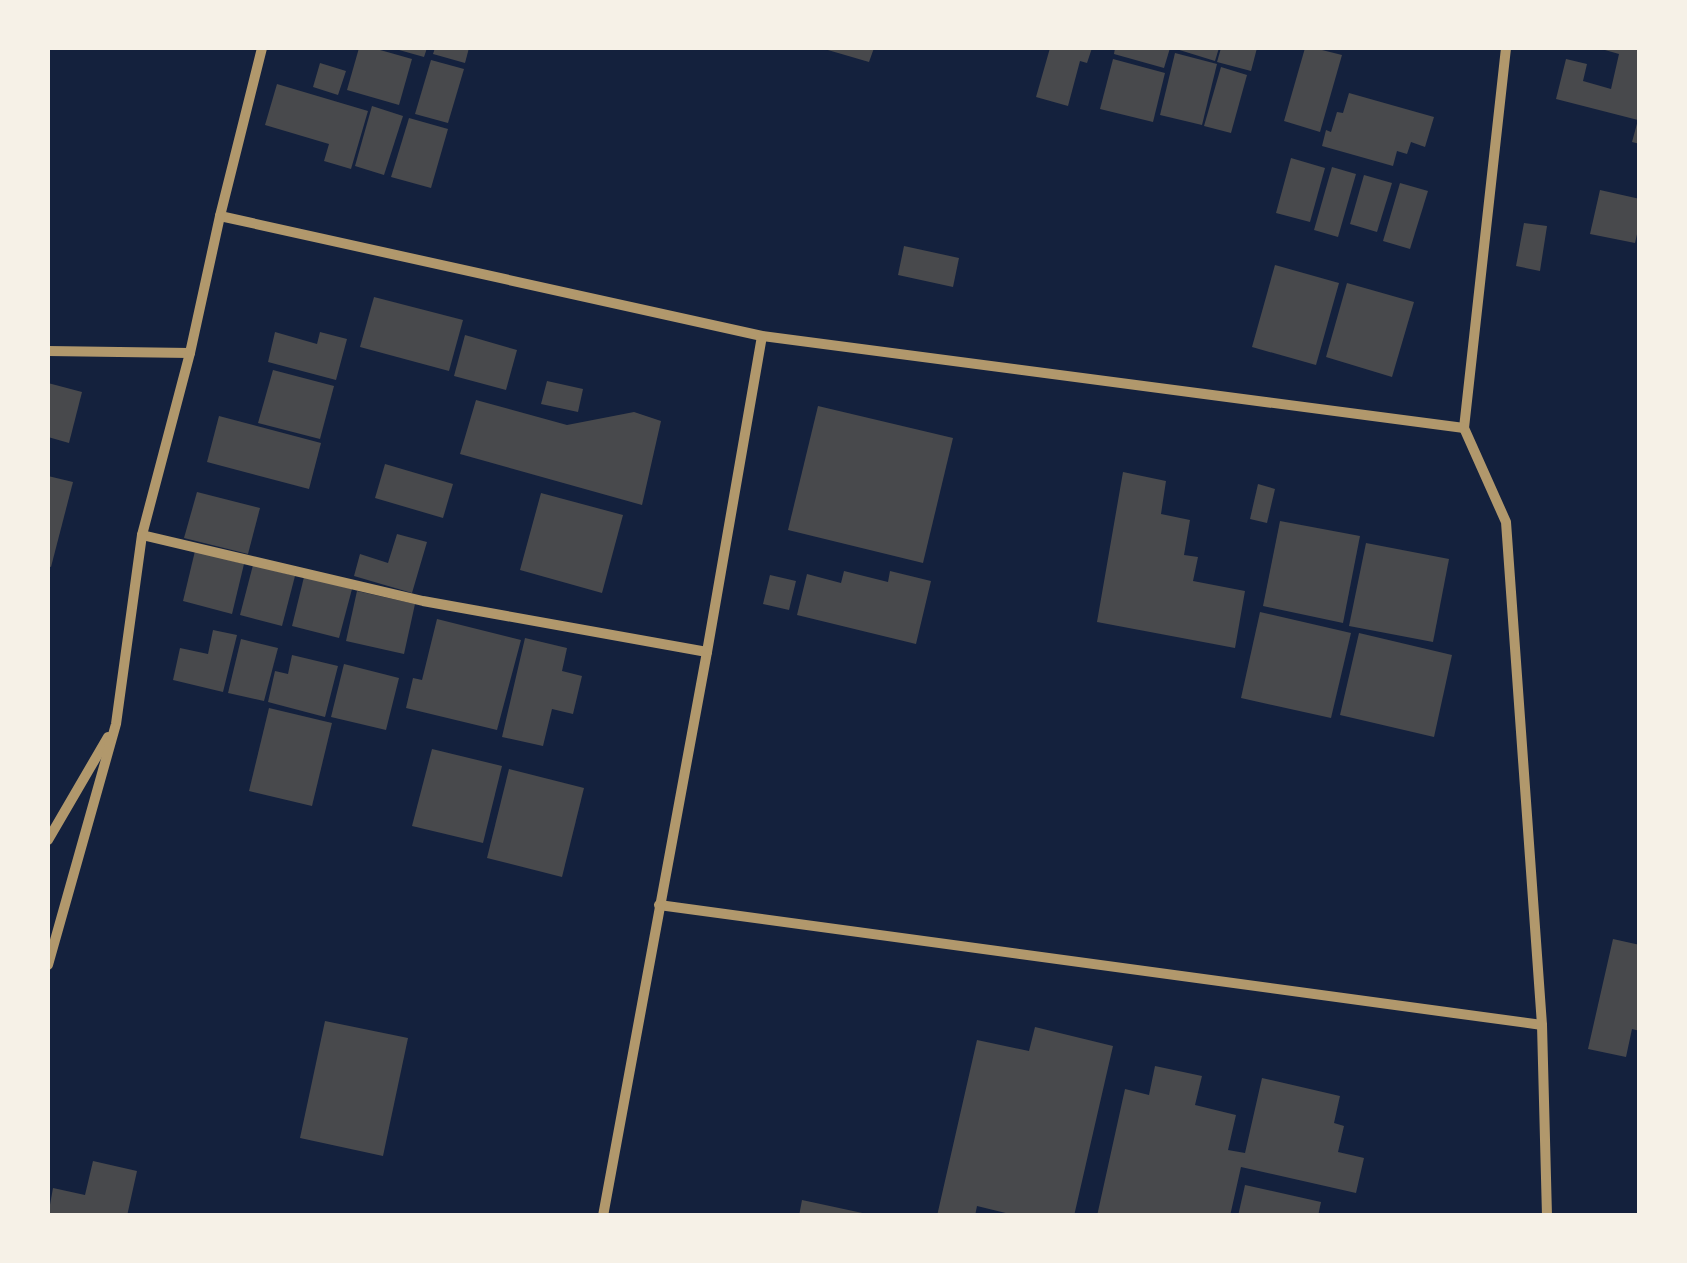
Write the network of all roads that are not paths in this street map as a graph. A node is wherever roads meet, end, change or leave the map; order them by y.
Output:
1 (262, 48) edge
2 (1506, 48) edge
3 (220, 216) junction
4 (762, 336) junction
5 (48, 351) edge
6 (190, 353) junction
7 (1464, 428) junction
8 (142, 535) junction
9 (707, 652) junction
10 (116, 724) junction
11 (48, 840) edge
12 (659, 905) junction
13 (48, 966) edge
14 (1542, 1024) junction
15 (603, 1216) edge
16 (1547, 1216) edge

1 - 3 street
2 - 7 street
3 - 4 street
3 - 6 street
4 - 7 street
4 - 9 street
5 - 6 street
6 - 8 street
7 - 14 street
8 - 9 street
8 - 10 street
9 - 12 street
10 - 11 street
10 - 13 street
12 - 14 street
12 - 15 street
14 - 16 street

